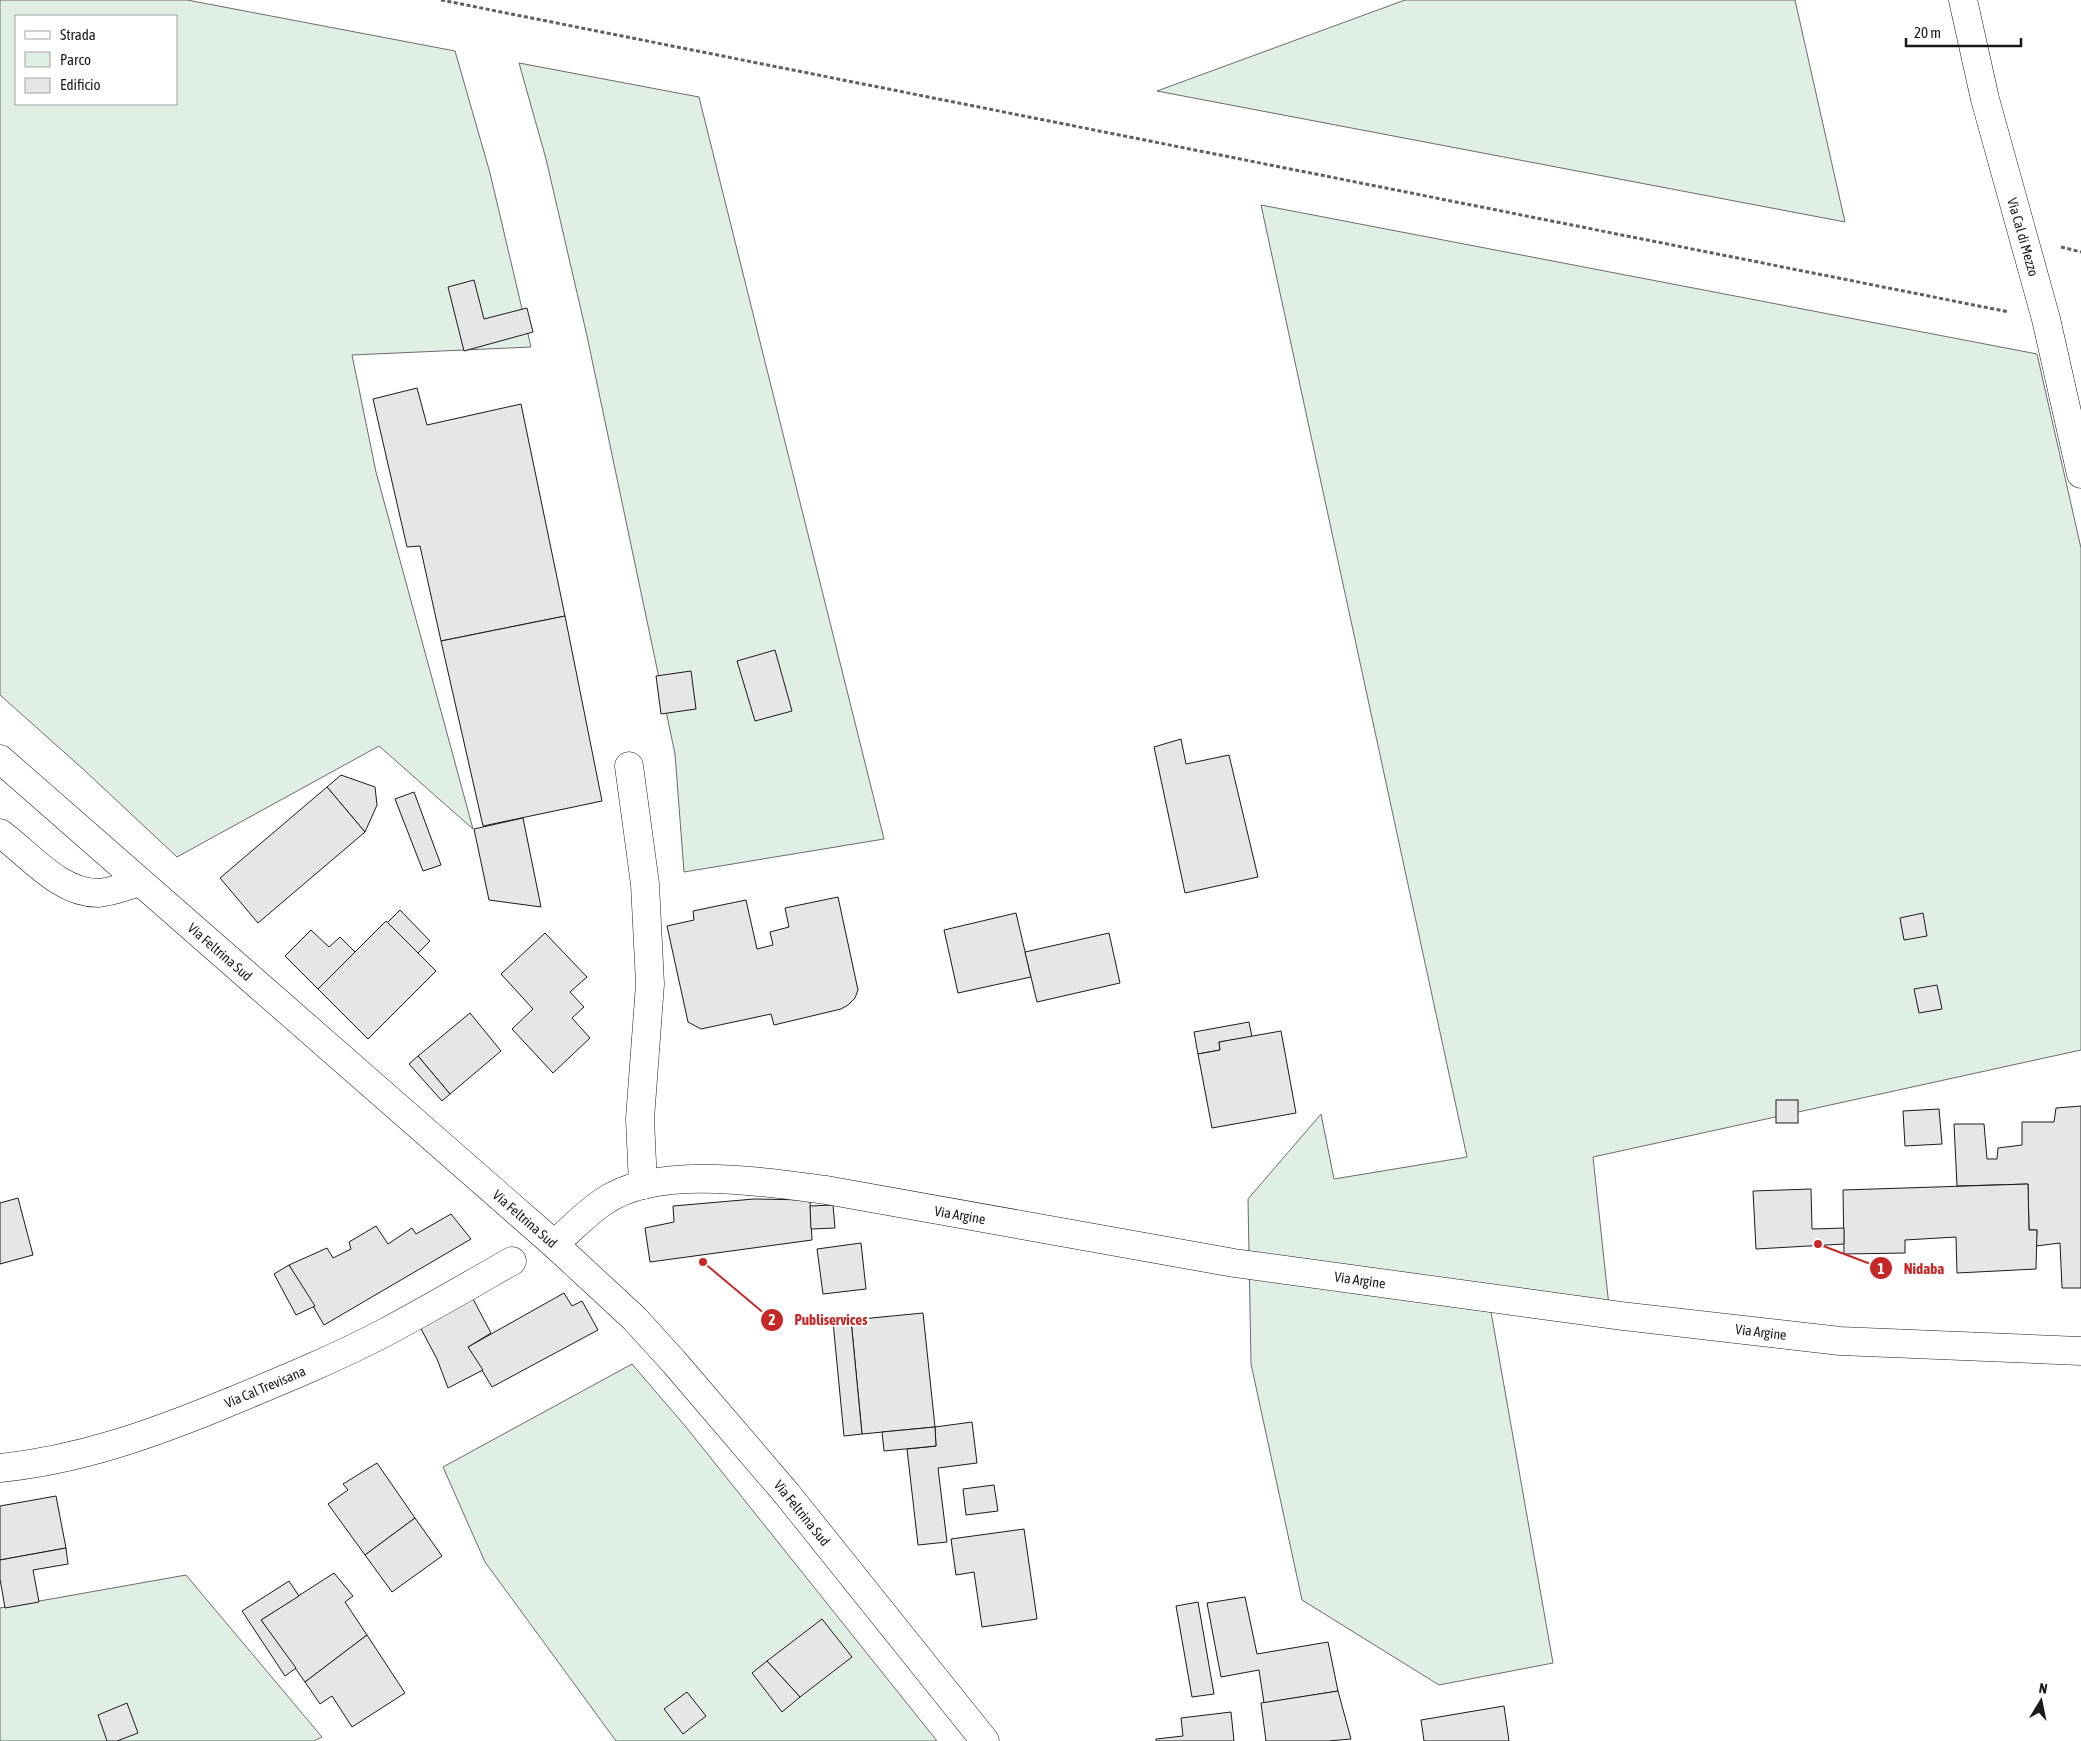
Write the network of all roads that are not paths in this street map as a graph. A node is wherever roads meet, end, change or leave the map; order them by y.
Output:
1 (1963, 0) edge
2 (2081, 474) edge
3 (0, 759) edge
4 (629, 766) dead end
5 (0, 833) edge
6 (140, 882) junction
7 (643, 1185) junction
8 (554, 1244) junction
9 (512, 1260) dead end
10 (2081, 1351) edge
11 (0, 1468) edge
12 (985, 1741) edge

1 - 2 street, Via Cal di Mezzo
3 - 6 street, Via Feltrina Sud
4 - 7 street
5 - 6 street
6 - 8 street, Via Feltrina Sud
7 - 8 street, Via Argine
7 - 10 street, Via Argine
8 - 12 street, Via Feltrina Sud
9 - 11 street, Via Cal Trevisana

